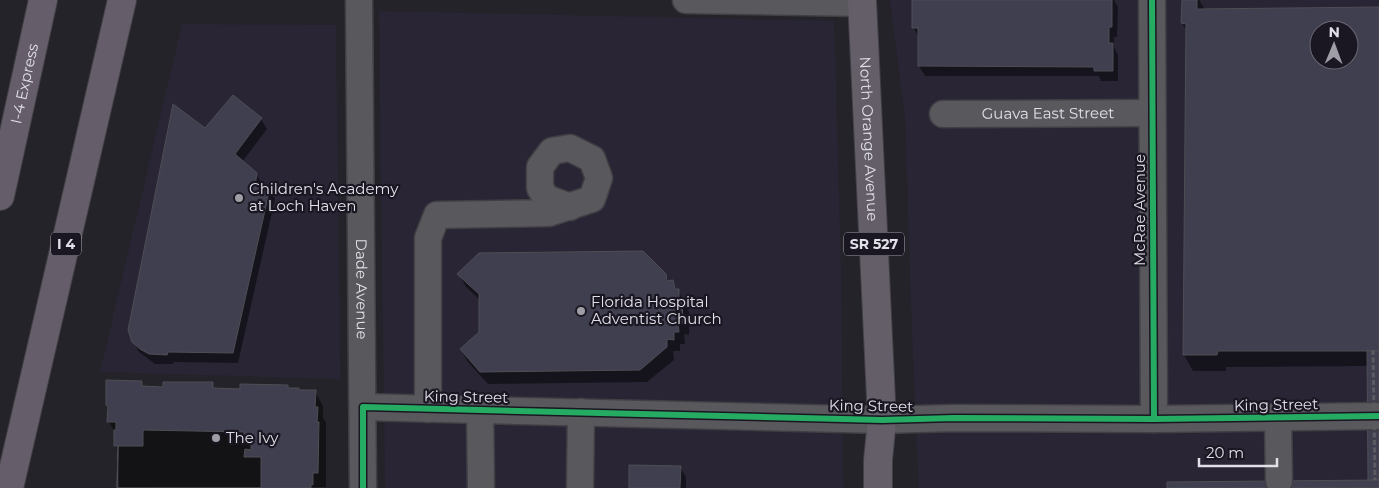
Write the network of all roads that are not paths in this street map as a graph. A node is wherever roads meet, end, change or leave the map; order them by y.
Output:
1 (43, 0) edge
2 (122, 0) edge
3 (359, 0) edge
4 (686, 0) edge
5 (1152, 0) edge
6 (862, 2) edge
7 (1152, 113) junction
8 (943, 114) dead end
9 (0, 196) edge
10 (570, 207) dead end
11 (362, 407) junction
12 (428, 408) junction
13 (480, 410) junction
14 (581, 412) junction
15 (1379, 416) edge
16 (1278, 418) junction
17 (882, 420) junction
18 (1154, 420) junction
19 (1279, 481) dead end
20 (9, 488) edge
21 (362, 488) edge
22 (482, 488) edge
23 (580, 488) edge
24 (878, 488) edge

1 - 9 highway, I-4 Express
2 - 20 highway, I 4
3 - 11 street, Dade Avenue
4 - 6 street
5 - 7 street, McRae Avenue
6 - 17 main road, North Orange Avenue / SR 527
7 - 8 street, Guava East Street
7 - 18 street, McRae Avenue
10 - 12 street
11 - 12 street, King Street
11 - 21 street, Dade Avenue
12 - 13 street, King Street
13 - 14 street, King Street
13 - 22 street
14 - 17 street, King Street
14 - 23 street
15 - 16 street, King Street
16 - 18 street, King Street
16 - 19 street
17 - 18 street, King Street
17 - 24 main road, North Orange Avenue / SR 527

